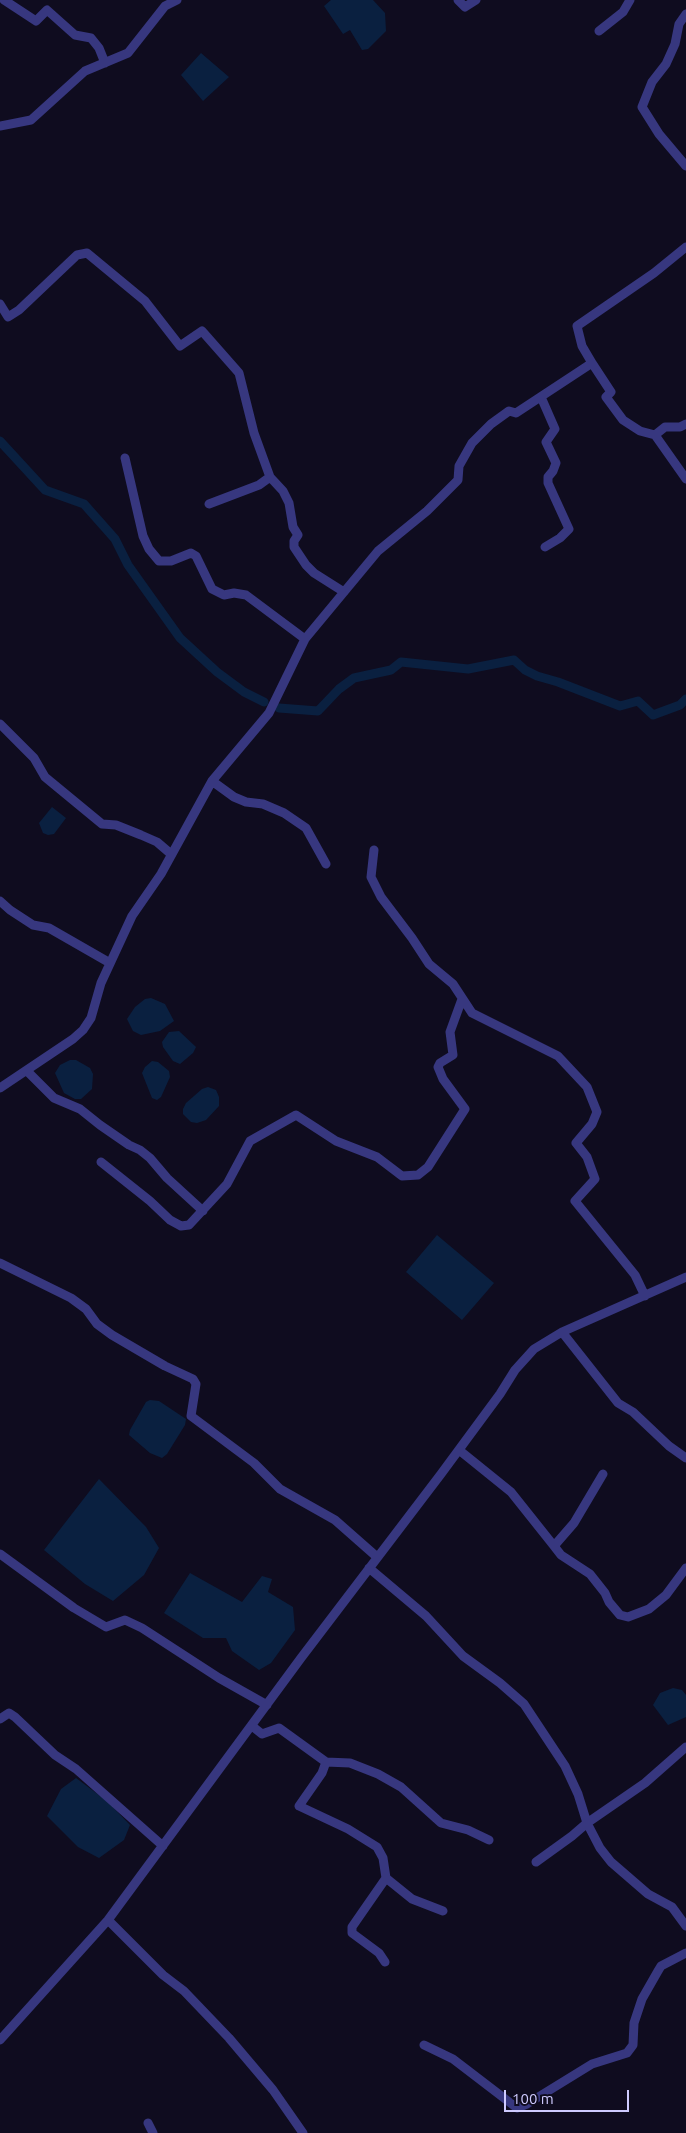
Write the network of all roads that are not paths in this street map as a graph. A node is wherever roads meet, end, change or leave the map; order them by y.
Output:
1 (4, 0) edge
2 (178, 0) edge
3 (458, 0) edge
4 (476, 0) edge
5 (630, 0) edge
6 (686, 14) edge
7 (599, 31) dead end
8 (105, 62) junction
9 (0, 126) edge
10 (686, 166) edge
11 (686, 247) edge
12 (0, 304) edge
13 (592, 363) junction
14 (541, 397) junction
15 (686, 424) edge
16 (655, 436) junction
17 (124, 458) dead end
18 (270, 477) junction
19 (686, 479) edge
20 (209, 504) dead end
21 (545, 547) dead end
22 (344, 592) junction
23 (305, 639) junction
24 (0, 724) edge
25 (212, 781) junction
26 (374, 850) dead end
27 (171, 854) junction
28 (326, 864) dead end
29 (0, 901) edge
30 (110, 963) junction
31 (462, 998) junction
32 (28, 1071) junction
33 (0, 1088) edge
34 (101, 1162) dead end
35 (203, 1211) junction
36 (0, 1263) edge
37 (686, 1278) edge
38 (645, 1296) junction
39 (562, 1332) junction
40 (459, 1450) junction
41 (686, 1458) edge
42 (604, 1474) dead end
43 (554, 1546) junction
44 (0, 1554) edge
45 (377, 1557) junction
46 (369, 1568) junction
47 (686, 1568) edge
48 (267, 1705) junction
49 (0, 1719) edge
50 (252, 1726) junction
51 (686, 1747) edge
52 (326, 1762) junction
53 (587, 1823) junction
54 (489, 1840) dead end
55 (163, 1846) junction
56 (536, 1862) dead end
57 (386, 1878) junction
58 (443, 1911) dead end
59 (108, 1920) junction
60 (686, 1926) edge
61 (686, 1952) edge
62 (385, 1962) dead end
63 (0, 2040) edge
64 (424, 2045) dead end
65 (148, 2123) dead end
66 (152, 2133) edge
67 (303, 2133) edge

1 - 8 street
2 - 8 street
3 - 4 street
5 - 7 street
6 - 10 street
8 - 9 street
11 - 13 street
12 - 18 street
13 - 14 street
13 - 16 street
14 - 21 street
14 - 22 street
15 - 16 street
16 - 19 street
17 - 23 street
18 - 20 street
18 - 22 street
22 - 23 street
23 - 25 street
24 - 27 street
25 - 27 street
25 - 28 street
26 - 31 street
27 - 30 street
29 - 30 street
30 - 32 street
31 - 35 street
31 - 38 street
32 - 33 street
32 - 35 street
34 - 35 street
36 - 45 street
37 - 38 street
38 - 39 street
39 - 40 street
39 - 41 street
40 - 43 street
40 - 45 street
42 - 43 street
43 - 47 street
44 - 48 street
45 - 46 street
46 - 48 street
46 - 53 street
48 - 50 street
49 - 55 street
50 - 52 street
50 - 55 street
51 - 53 street
52 - 54 street
52 - 57 street
53 - 56 street
53 - 60 street
55 - 59 street
57 - 58 street
57 - 62 street
59 - 63 street
59 - 67 street
61 - 64 street
65 - 66 street

